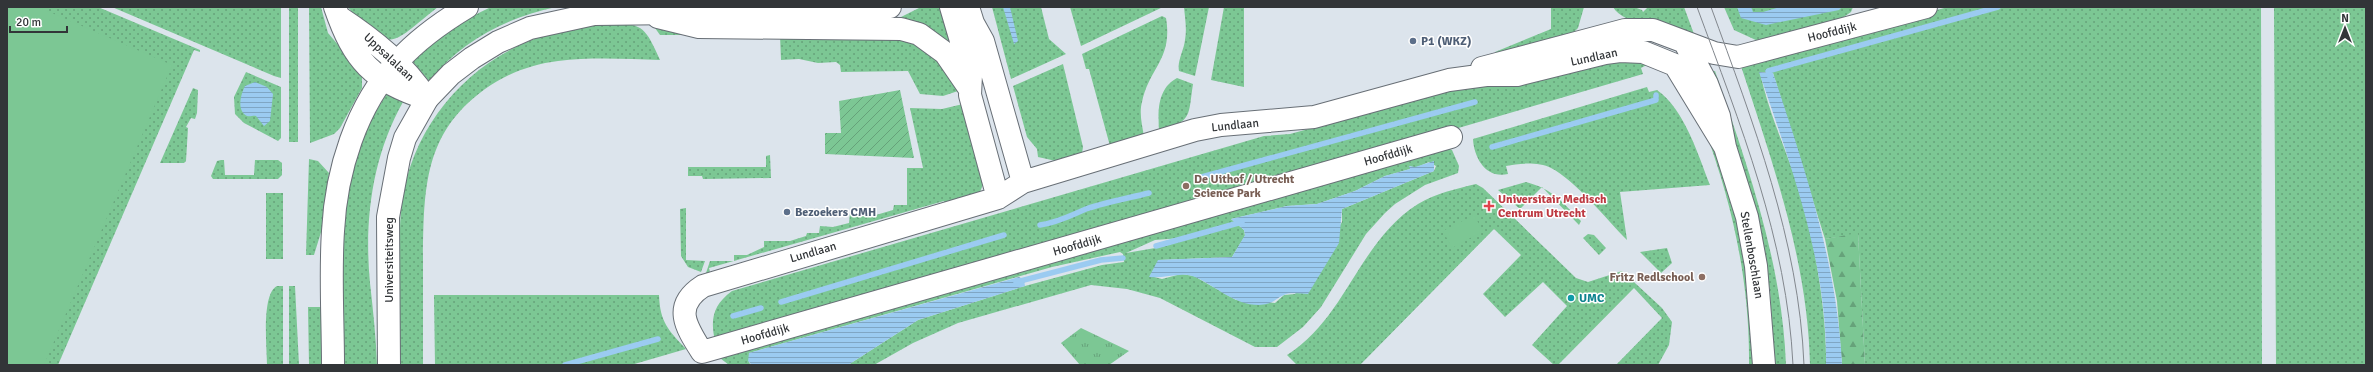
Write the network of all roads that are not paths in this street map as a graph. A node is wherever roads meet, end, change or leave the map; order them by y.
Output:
1 (467, 7) edge
2 (890, 7) edge
3 (951, 7) edge
4 (968, 7) edge
5 (979, 7) edge
6 (1926, 7) edge
7 (337, 12) edge
8 (640, 13) junction
9 (1600, 39) junction
10 (983, 41) junction
11 (1685, 43) junction
12 (1733, 56) junction
13 (397, 61) junction
14 (1697, 64) junction
15 (1486, 75) junction
16 (382, 80) junction
17 (1449, 80) junction
18 (1698, 86) junction
19 (969, 88) junction
20 (428, 99) junction
21 (1451, 137) dead end
22 (1023, 182) junction
23 (998, 198) junction
24 (702, 352) joint
25 (333, 365) edge
26 (389, 365) edge
27 (1764, 365) edge

1 - 13 street
2 - 8 street, Universiteitsweg
3 - 19 street
4 - 10 street
5 - 10 street
6 - 12 street, Hoofddijk
7 - 13 street, Uppsalalaan
7 - 16 street, Uppsalalaan
8 - 19 street
8 - 20 street, Universiteitsweg
9 - 11 street, Lundlaan
9 - 14 street, Lundlaan
9 - 15 street, Lundlaan
9 - 17 street, Lundlaan
10 - 22 street
11 - 12 street
11 - 14 street
12 - 14 street, Hoofddijk
13 - 16 street
13 - 20 street, Uppsalalaan
14 - 18 street
15 - 17 street, Lundlaan
15 - 18 street, Lundlaan
16 - 20 street, Uppsalalaan
16 - 25 street
17 - 22 street, Lundlaan
18 - 27 street, Stellenboschlaan
19 - 23 street
20 - 26 street, Universiteitsweg
21 - 24 street, Hoofddijk
22 - 23 street, Lundlaan
23 - 24 street, Lundlaan

